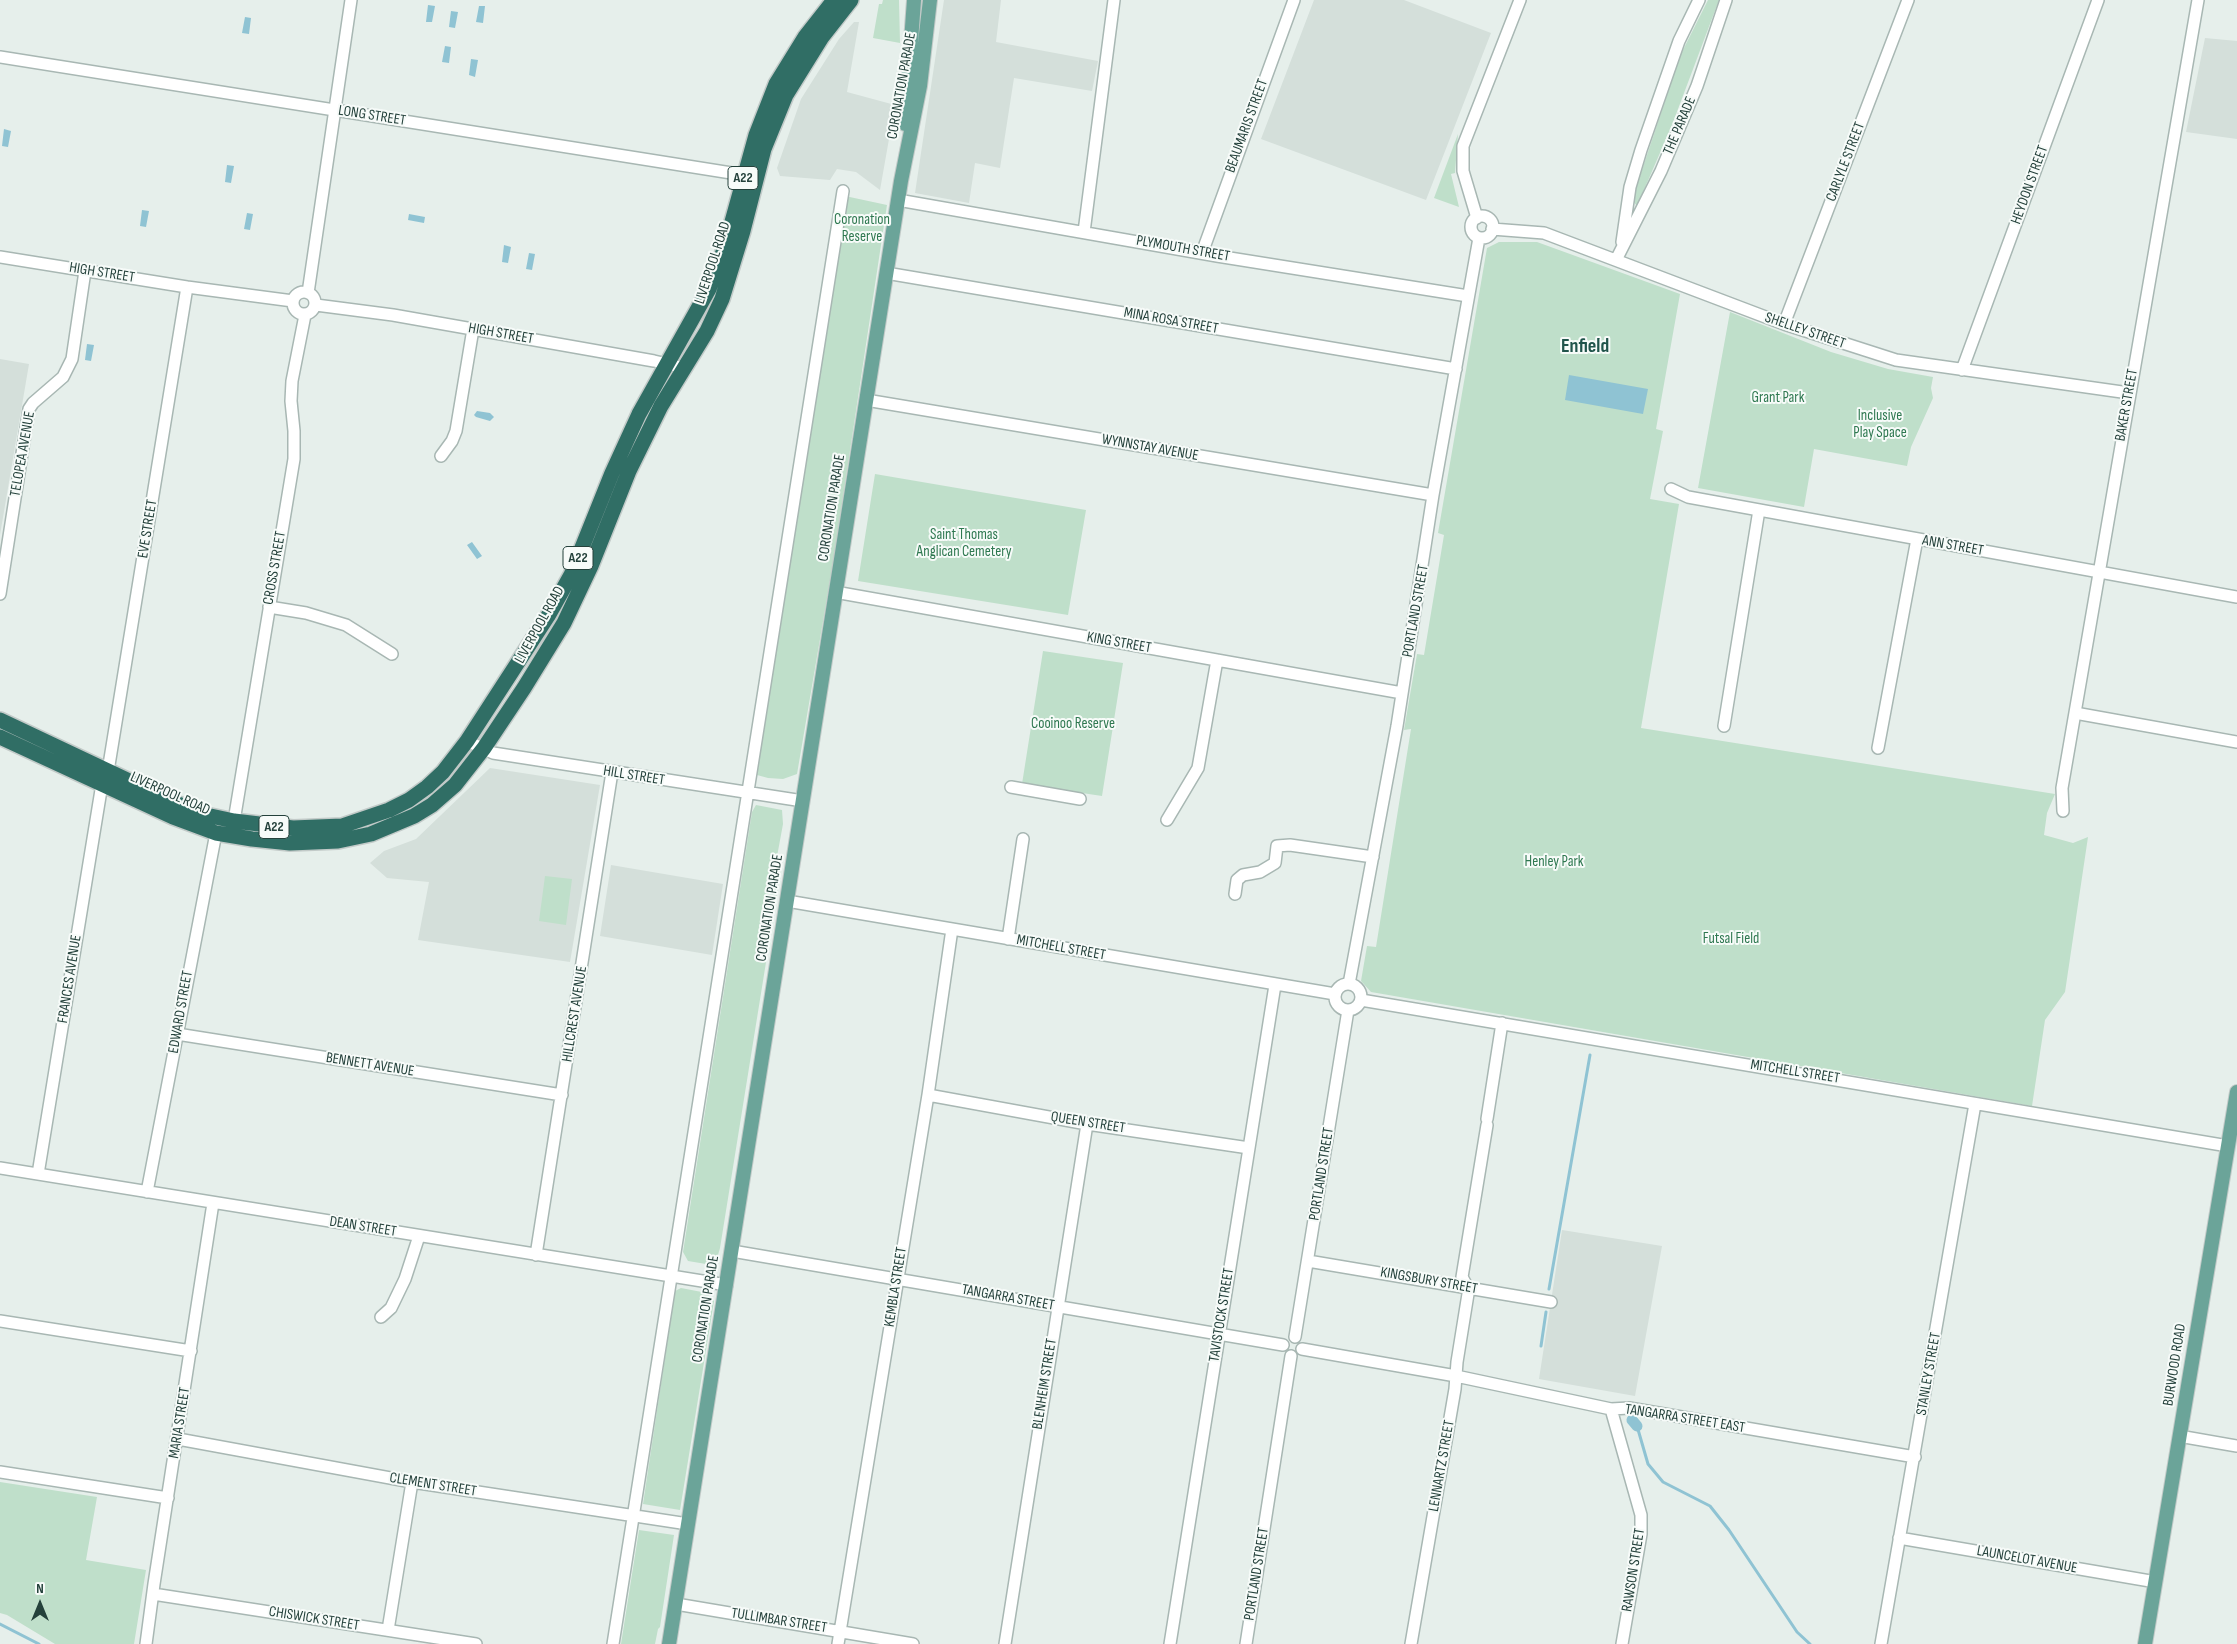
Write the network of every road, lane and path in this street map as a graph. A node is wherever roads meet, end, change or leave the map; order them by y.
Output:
1 (351, 0) edge
2 (834, 0) edge
3 (851, 0) edge
4 (908, 0) edge
5 (914, 0) edge
6 (930, 0) edge
7 (1114, 0) edge
8 (1294, 0) edge
9 (1520, 0) edge
10 (1699, 0) edge
11 (1726, 0) edge
12 (1908, 0) edge
13 (2098, 0) edge
14 (2198, 0) edge
15 (912, 20) junction
16 (0, 57) edge
17 (334, 110) junction
18 (744, 175) junction
19 (901, 178) junction
20 (843, 190) dead end
21 (898, 200) junction
22 (1477, 218) junction
23 (1492, 229) junction
24 (1084, 232) junction
25 (1479, 238) junction
26 (1622, 246) junction
27 (1202, 253) junction
28 (0, 257) edge
29 (1616, 260) junction
30 (86, 271) junction
31 (886, 273) junction
32 (187, 287) junction
33 (308, 293) junction
34 (1468, 296) junction
35 (293, 301) junction
36 (316, 305) junction
37 (305, 315) junction
38 (1784, 324) junction
39 (472, 329) junction
40 (667, 364) junction
41 (684, 368) junction
42 (1456, 369) junction
43 (1962, 370) junction
44 (2130, 393) junction
45 (866, 400) junction
46 (441, 456) dead end
47 (1671, 489) dead end
48 (1434, 495) junction
49 (1759, 510) junction
50 (1916, 539) junction
51 (2098, 572) junction
52 (836, 592) junction
53 (0, 594) edge
54 (2237, 597) edge
55 (269, 607) junction
56 (392, 654) dead end
57 (1217, 660) junction
58 (1402, 693) junction
59 (2075, 713) junction
60 (0, 720) edge
61 (1724, 726) dead end
62 (0, 737) edge
63 (467, 741) junction
64 (2237, 742) edge
65 (484, 748) junction
66 (1878, 748) dead end
67 (612, 772) junction
68 (105, 778) junction
69 (1011, 787) dead end
70 (749, 794) junction
71 (1080, 799) dead end
72 (803, 801) junction
73 (2063, 811) dead end
74 (1167, 820) dead end
75 (234, 821) junction
76 (216, 833) junction
77 (1023, 838) dead end
78 (1373, 857) junction
79 (1235, 894) dead end
80 (787, 901) junction
81 (952, 929) junction
82 (1008, 938) junction
83 (1349, 984) junction
84 (1275, 985) junction
85 (1335, 994) junction
86 (1362, 1000) junction
87 (1348, 1010) junction
88 (1502, 1023) junction
89 (177, 1034) junction
90 (2237, 1092) edge
91 (928, 1095) junction
92 (562, 1096) junction
93 (1975, 1104) junction
94 (1087, 1124) junction
95 (2228, 1146) junction
96 (1249, 1148) junction
97 (0, 1168) edge
98 (38, 1174) junction
99 (147, 1192) junction
100 (213, 1203) junction
101 (419, 1236) junction
102 (732, 1251) junction
103 (536, 1255) junction
104 (1308, 1261) junction
105 (672, 1276) junction
106 (897, 1278) junction
107 (727, 1285) junction
108 (1468, 1288) junction
109 (1551, 1302) dead end
110 (1057, 1307) junction
111 (381, 1317) dead end
112 (0, 1321) edge
113 (1218, 1335) junction
114 (1295, 1338) junction
115 (1284, 1345) junction
116 (1302, 1349) junction
117 (191, 1351) junction
118 (1290, 1356) junction
119 (1456, 1376) junction
120 (1611, 1409) junction
121 (2179, 1436) junction
122 (178, 1440) junction
123 (2237, 1446) edge
124 (1915, 1457) junction
125 (0, 1472) edge
126 (412, 1482) junction
127 (168, 1498) junction
128 (635, 1516) junction
129 (688, 1524) junction
130 (1899, 1538) junction
131 (2156, 1582) junction
132 (153, 1594) junction
133 (676, 1604) junction
134 (388, 1630) junction
135 (840, 1631) junction
136 (146, 1644) edge
137 (476, 1644) edge
138 (613, 1644) edge
139 (669, 1644) edge
140 (838, 1644) edge
141 (913, 1644) edge
142 (1005, 1644) edge
143 (1170, 1644) edge
144 (1246, 1644) edge
145 (1411, 1644) edge
146 (1622, 1644) edge
147 (1881, 1644) edge
148 (2145, 1644) edge

1 - 17 street
2 - 18 highway, LIVERPOOL ROAD / A22
3 - 41 highway, LIVERPOOL ROAD / A22
4 - 15 main road
5 - 15 main road, CORONATION PARADE
6 - 19 main road, CORONATION PARADE
7 - 24 street
8 - 27 street, BEAUMARIS STREET
9 - 22 street
10 - 26 street, THE PARADE
11 - 26 street, THE PARADE
12 - 38 street, CARLYLE STREET
13 - 43 street, HEYDON STREET
14 - 44 street, BAKER STREET
15 - 19 main road, CORONATION PARADE
16 - 17 street, LONG STREET
17 - 18 street, LONG STREET
17 - 33 street
18 - 40 highway, LIVERPOOL ROAD / A22
19 - 21 main road, CORONATION PARADE
20 - 70 street
21 - 24 street, PLYMOUTH STREET
21 - 31 main road, CORONATION PARADE
22 - 23 street
22 - 25 street
23 - 25 street
23 - 29 street, SHELLEY STREET
24 - 27 street, PLYMOUTH STREET
25 - 34 street, PORTLAND STREET
26 - 29 street, THE PARADE
27 - 34 street, PLYMOUTH STREET
28 - 30 street, HIGH STREET
29 - 38 street, SHELLEY STREET
30 - 32 street, HIGH STREET
30 - 53 street, TELOPEA AVENUE
31 - 42 street, MINA ROSA STREET
31 - 45 main road, CORONATION PARADE
32 - 35 street, HIGH STREET
32 - 68 street, EVE STREET
33 - 35 street
33 - 36 street
34 - 42 street, PORTLAND STREET
35 - 37 street
36 - 37 street
36 - 39 street, HIGH STREET
37 - 55 street, CROSS STREET
38 - 43 street, SHELLEY STREET
39 - 40 street, HIGH STREET
39 - 46 street
40 - 41 street, HIGH STREET
40 - 63 highway, LIVERPOOL ROAD / A22
41 - 65 highway, LIVERPOOL ROAD / A22
42 - 48 street, PORTLAND STREET
43 - 44 street, SHELLEY STREET
44 - 51 street, BAKER STREET
45 - 48 street, WYNNSTAY AVENUE
45 - 52 main road, CORONATION PARADE
47 - 49 street, ANN STREET
48 - 58 street, PORTLAND STREET
49 - 50 street, ANN STREET
49 - 61 street
50 - 51 street, ANN STREET
50 - 66 street
51 - 54 street, ANN STREET
51 - 59 street, BAKER STREET
52 - 57 street, KING STREET
52 - 72 main road, CORONATION PARADE
55 - 56 street
55 - 75 street, CROSS STREET
57 - 58 street, KING STREET
57 - 74 street
58 - 78 street, PORTLAND STREET
59 - 64 street
59 - 73 street, BAKER STREET
60 - 68 highway, LIVERPOOL ROAD / A22
62 - 68 highway, LIVERPOOL ROAD / A22
63 - 65 street, HILL STREET
63 - 75 highway, LIVERPOOL ROAD / A22
65 - 67 street, HILL STREET
65 - 76 highway, LIVERPOOL ROAD / A22
67 - 70 street, HILL STREET
67 - 92 street, HILLCREST AVENUE
68 - 75 highway, LIVERPOOL ROAD / A22
68 - 76 highway, LIVERPOOL ROAD / A22
68 - 98 street, FRANCES AVENUE
69 - 71 street
70 - 72 street, HILL STREET
70 - 105 street
72 - 80 main road, CORONATION PARADE
76 - 89 street, EDWARD STREET
77 - 82 street
78 - 79 street
78 - 83 street, PORTLAND STREET
80 - 81 street, MITCHELL STREET
80 - 102 main road, CORONATION PARADE
81 - 82 street, MITCHELL STREET
81 - 91 street, KEMBLA STREET
82 - 84 street, MITCHELL STREET
83 - 85 street
83 - 86 street
84 - 85 street, MITCHELL STREET
84 - 96 street, TAVISTOCK STREET
85 - 87 street
86 - 87 street
86 - 88 street, MITCHELL STREET
87 - 104 street, PORTLAND STREET
88 - 93 street, MITCHELL STREET
88 - 108 street, LENNARTZ STREET
89 - 92 street, BENNETT AVENUE
89 - 99 street, EDWARD STREET
90 - 95 main road, BURWOOD ROAD
91 - 94 street, QUEEN STREET
91 - 106 street, KEMBLA STREET
92 - 103 street, HILLCREST AVENUE
93 - 95 street, MITCHELL STREET
93 - 124 street, STANLEY STREET
94 - 96 street, QUEEN STREET
94 - 110 street, BLENHEIM STREET
95 - 121 main road, BURWOOD ROAD
96 - 113 street, TAVISTOCK STREET
97 - 98 street, DEAN STREET
98 - 99 street, DEAN STREET
99 - 100 street, DEAN STREET
100 - 101 street, DEAN STREET
100 - 117 street, MARIA STREET
101 - 103 street, DEAN STREET
101 - 111 street
102 - 106 street, TANGARRA STREET
102 - 107 main road, CORONATION PARADE
103 - 105 street, DEAN STREET
104 - 108 street, KINGSBURY STREET
104 - 114 street, PORTLAND STREET
105 - 107 street, DEAN STREET
105 - 128 street
106 - 110 street, TANGARRA STREET
106 - 135 street, KEMBLA STREET
107 - 129 main road, CORONATION PARADE
108 - 109 street, KINGSBURY STREET
108 - 119 street, LENNARTZ STREET
110 - 113 street, TANGARRA STREET
110 - 142 street, BLENHEIM STREET
112 - 117 street
113 - 115 street, TANGARRA STREET
113 - 143 street, TAVISTOCK STREET
114 - 115 street
114 - 116 street
115 - 118 street
116 - 118 street
116 - 119 street
117 - 122 street, MARIA STREET
118 - 144 street, PORTLAND STREET
119 - 120 street, TANGARRA STREET EAST
119 - 145 street, LENNARTZ STREET
120 - 124 street, TANGARRA STREET EAST
120 - 146 street, RAWSON STREET
121 - 123 street
121 - 131 main road, BURWOOD ROAD
122 - 126 street, CLEMENT STREET
122 - 127 street, MARIA STREET
124 - 130 street, STANLEY STREET
125 - 127 street
126 - 128 street, CLEMENT STREET
126 - 134 street
127 - 132 street, MARIA STREET
128 - 129 street, CLEMENT STREET
128 - 138 street
129 - 133 main road, CORONATION PARADE
130 - 131 street, LAUNCELOT AVENUE
130 - 147 street, STANLEY STREET
131 - 148 main road, BURWOOD ROAD
132 - 134 street, CHISWICK STREET
132 - 136 street, MARIA STREET
133 - 135 street, TULLIMBAR STREET
133 - 139 main road, CORONATION PARADE
134 - 137 street, CHISWICK STREET
135 - 140 street, KEMBLA STREET
135 - 141 street, TULLIMBAR STREET

